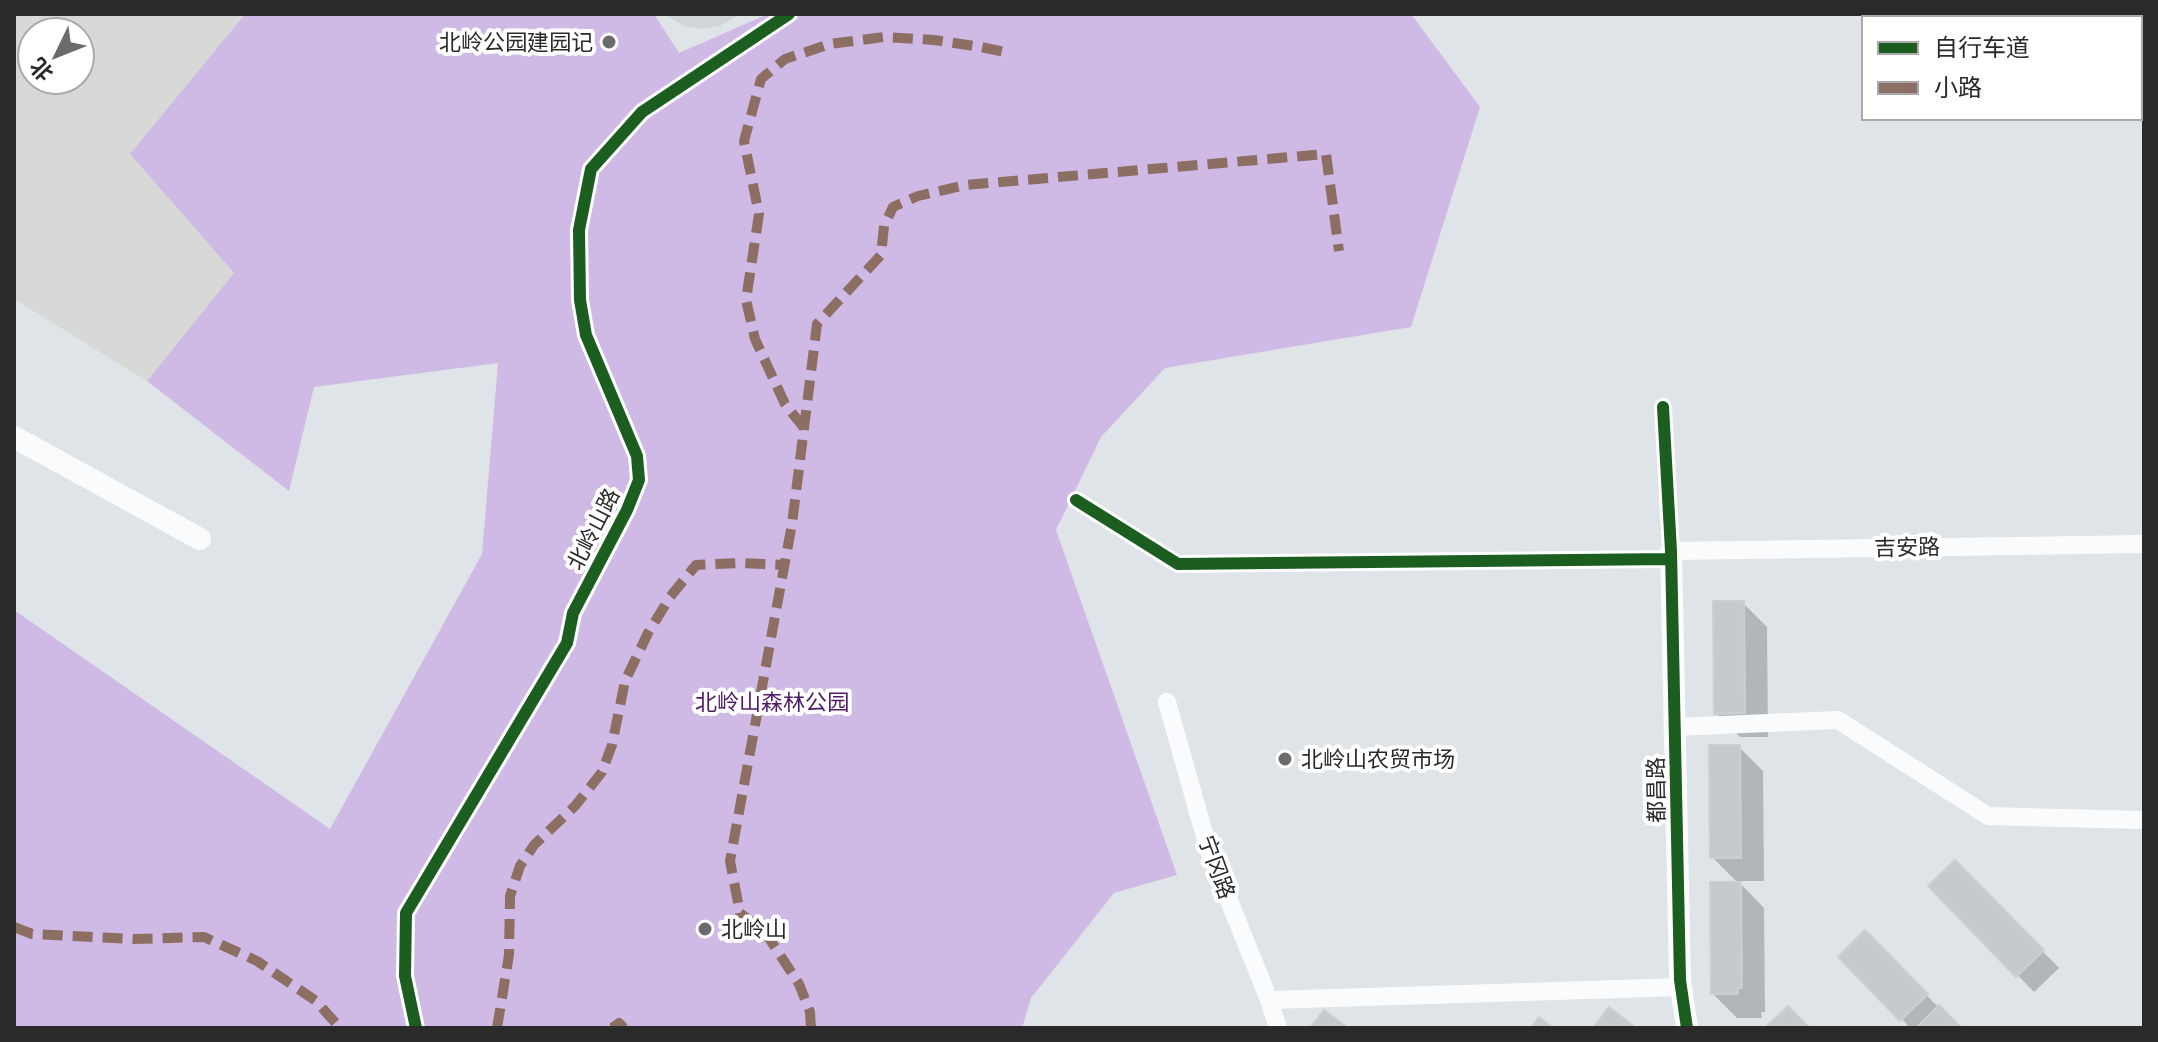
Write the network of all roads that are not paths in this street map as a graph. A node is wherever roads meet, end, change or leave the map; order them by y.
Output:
1 (789, 14) edge
2 (1663, 407) dead end
3 (14, 437) edge
4 (1076, 500) dead end
5 (200, 539) dead end
6 (2144, 544) edge
7 (1671, 555) junction
8 (1167, 702) dead end
9 (1675, 727) junction
10 (2144, 820) edge
11 (1681, 987) junction
12 (1269, 1000) junction
13 (416, 1028) edge
14 (1278, 1028) edge
15 (1687, 1028) edge

1 - 13 street, 北岭山路
2 - 7 street
3 - 5 street
4 - 7 street, 吉安路
6 - 7 street, 吉安路
7 - 9 street, 都昌路
8 - 12 street, 宁冈路
9 - 10 street
9 - 11 street, 都昌路
11 - 12 street
11 - 15 street, 都昌路
12 - 14 street, 宁冈路

